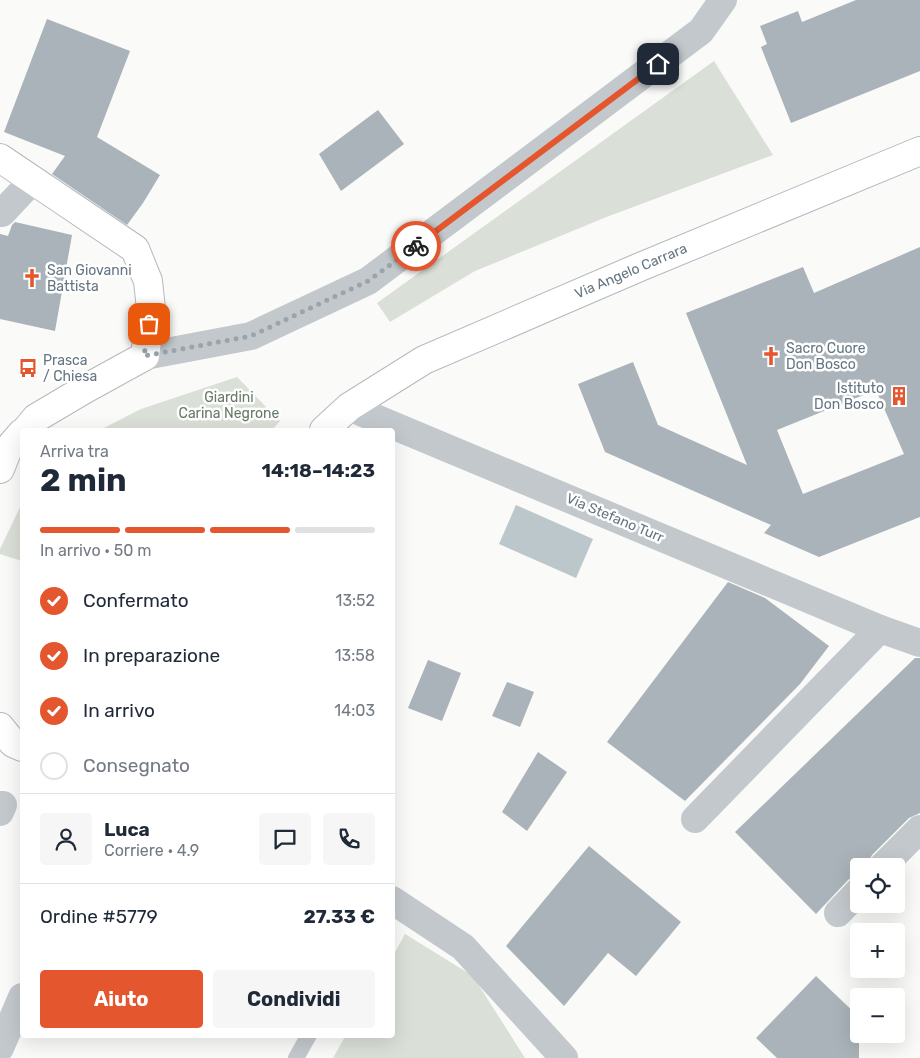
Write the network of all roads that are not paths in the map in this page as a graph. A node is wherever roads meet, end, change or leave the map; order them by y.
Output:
1 (723, 0) edge
2 (920, 150) edge
3 (0, 158) edge
4 (32, 180) junction
5 (2, 213) dead end
6 (144, 356) junction
7 (349, 407) junction
8 (28, 428) edge
9 (326, 428) edge
10 (20, 436) edge
11 (0, 469) edge
12 (880, 629) junction
13 (920, 643) edge
14 (0, 727) edge
15 (20, 746) edge
16 (695, 819) dead end
17 (920, 828) edge
18 (891, 858) edge
19 (850, 900) edge
20 (395, 902) edge
21 (838, 913) dead end
22 (20, 1003) edge
23 (307, 1038) edge
24 (0, 1048) edge
25 (296, 1058) edge
26 (564, 1058) edge

1 - 6 street
2 - 7 street, Via Angelo Carrara
3 - 4 street
4 - 5 street
4 - 6 street
6 - 8 street
7 - 9 street, Via Angelo Carrara
7 - 12 street, Via Stefano Turr
10 - 11 street
12 - 13 street, Via Stefano Turr
12 - 16 street
14 - 15 street
17 - 18 street
19 - 21 street
20 - 26 street
22 - 24 street
23 - 25 lane

